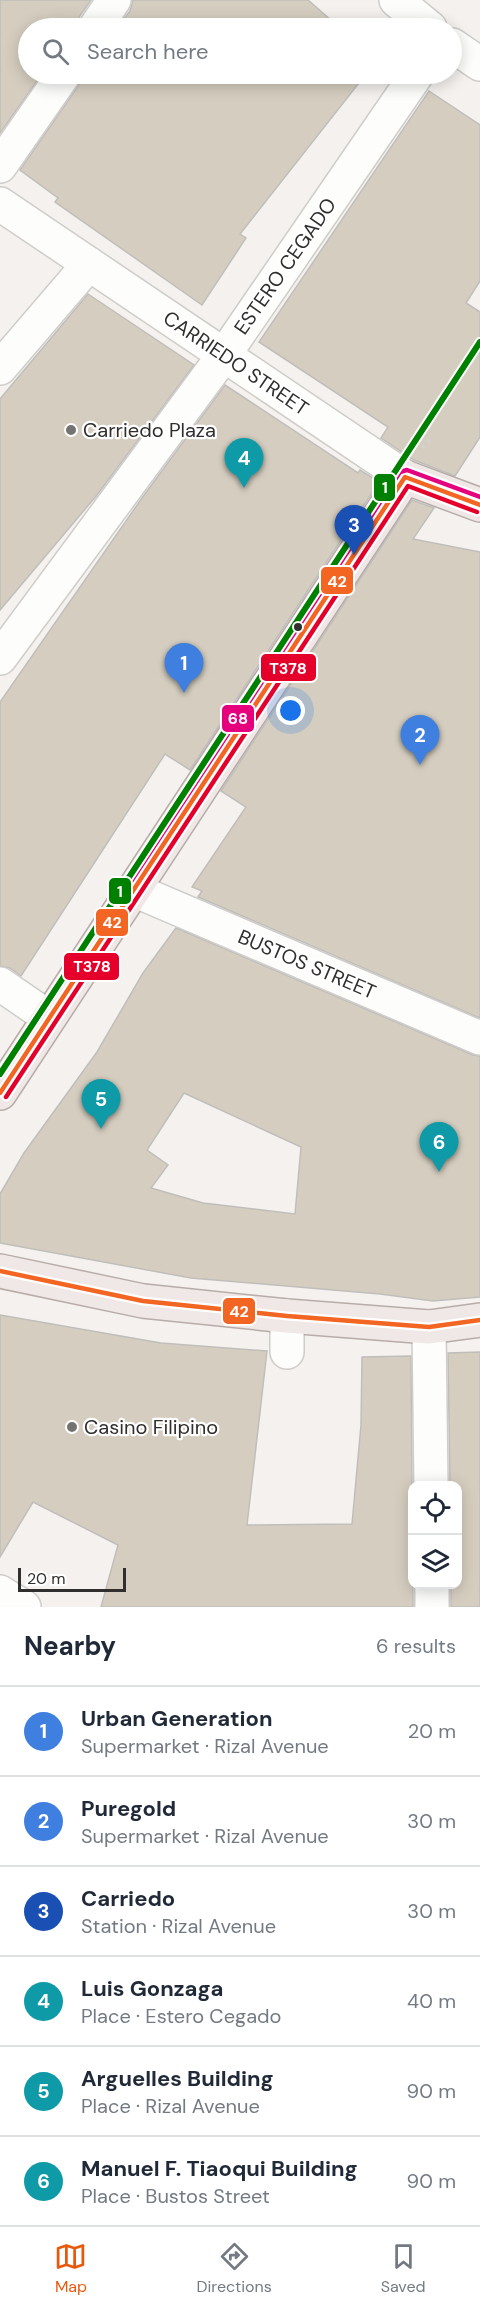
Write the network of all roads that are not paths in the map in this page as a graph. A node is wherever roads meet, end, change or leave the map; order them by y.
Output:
1 (114, 0) edge
2 (396, 0) edge
3 (101, 18) edge
4 (418, 18) edge
5 (462, 52) edge
6 (480, 64) edge
7 (57, 84) edge
8 (410, 84) edge
9 (0, 166) edge
10 (0, 204) edge
11 (89, 264) junction
12 (224, 355) junction
13 (0, 368) edge
14 (405, 477) junction
15 (480, 506) edge
16 (0, 658) edge
17 (134, 890) junction
18 (0, 984) edge
19 (48, 1017) junction
20 (480, 1038) edge
21 (0, 1093) edge
22 (0, 1271) edge
23 (287, 1316) junction
24 (480, 1320) edge
25 (429, 1327) junction
26 (288, 1352) dead end
27 (431, 1481) edge
28 (432, 1589) edge
29 (0, 1592) edge
30 (24, 1607) edge
31 (432, 1607) edge

1 - 3 street
2 - 4 street
5 - 6 street
7 - 9 street
8 - 12 street, ESTERO CEGADO
10 - 11 street, CARRIEDO STREET
11 - 12 street, CARRIEDO STREET
11 - 13 street
12 - 14 street, CARRIEDO STREET
12 - 16 street, ESTERO CEGADO
14 - 15 main road, CARRIEDO STREET
14 - 17 main road
17 - 19 main road
17 - 20 street, BUSTOS STREET
18 - 19 street
19 - 21 main road
22 - 23 main road
23 - 25 main road
23 - 26 street
24 - 25 main road
25 - 27 street
28 - 31 street
29 - 30 street

